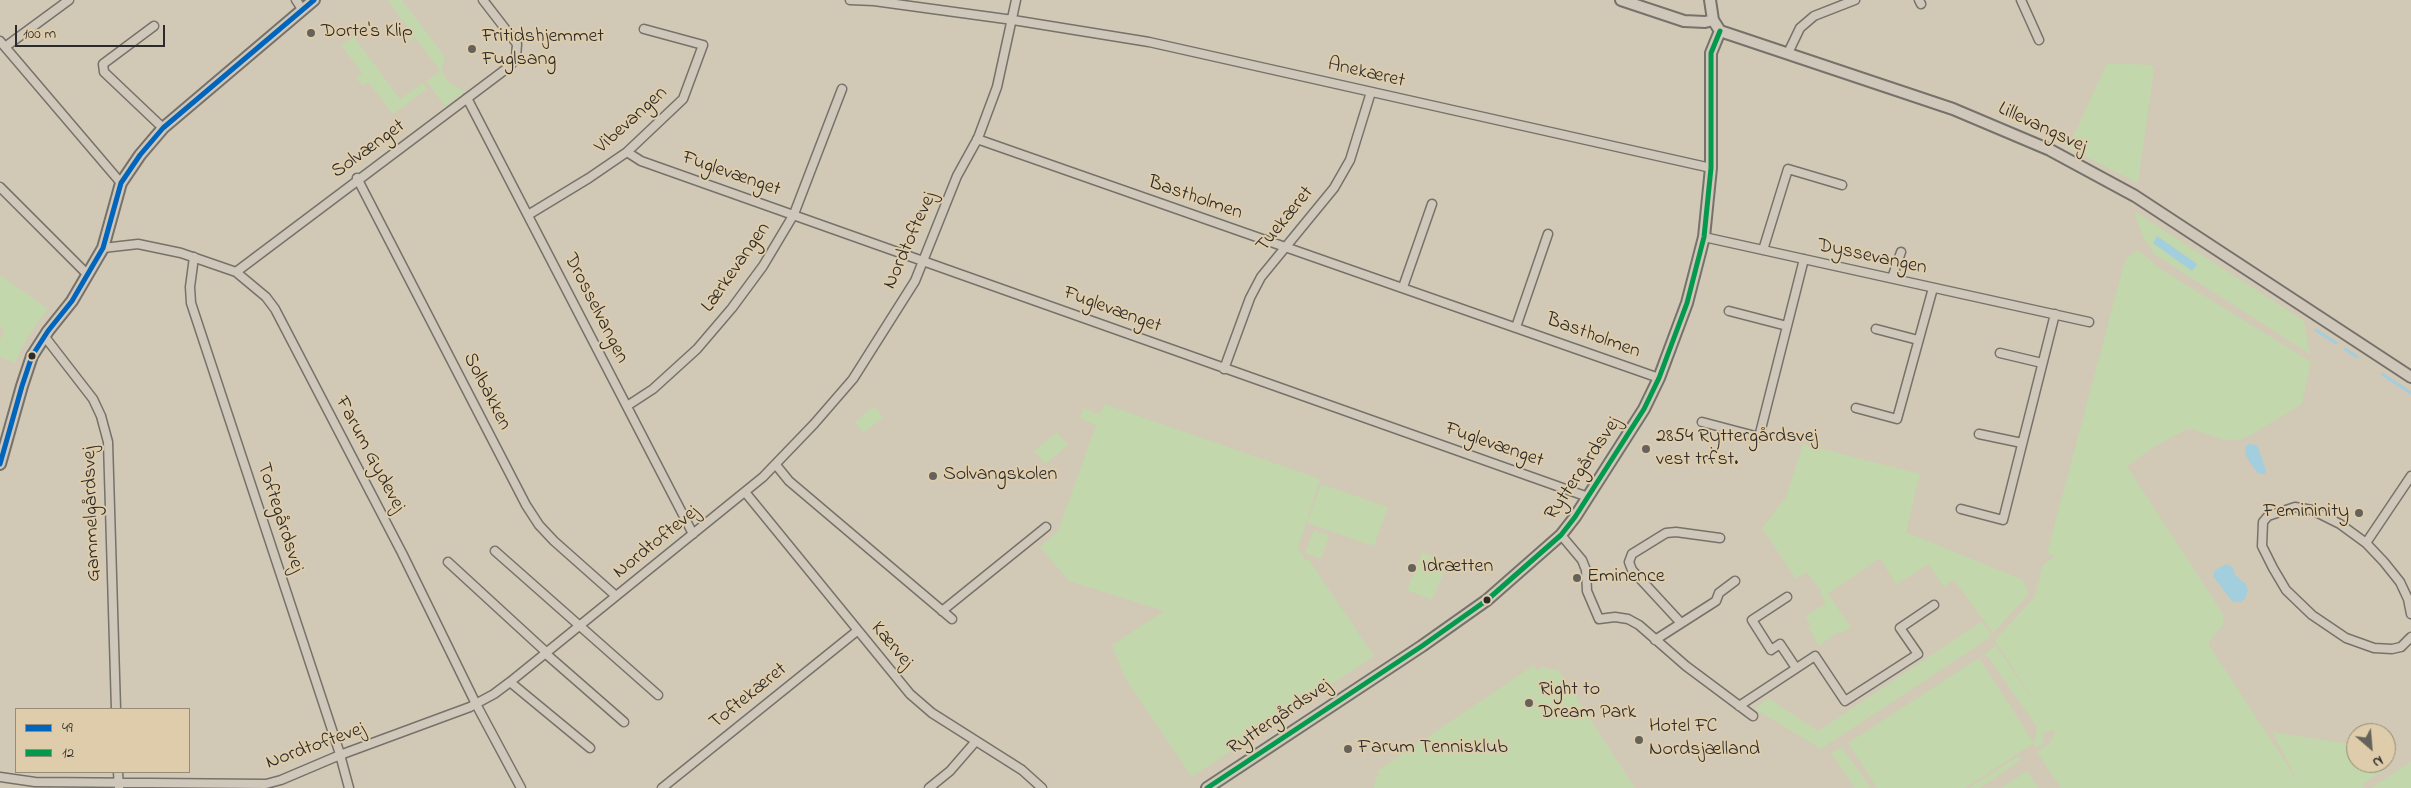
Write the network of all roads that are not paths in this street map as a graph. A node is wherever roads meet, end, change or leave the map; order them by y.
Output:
1 (69, 0) edge
2 (296, 0) edge
3 (314, 0) edge
4 (484, 0) edge
5 (850, 0) edge
6 (1016, 0) edge
7 (1622, 0) edge
8 (1710, 0) edge
9 (1855, 0) edge
10 (2021, 0) edge
11 (302, 9) junction
12 (1013, 20) junction
13 (1713, 20) junction
14 (154, 26) dead end
15 (644, 29) dead end
16 (1720, 31) junction
17 (2039, 40) dead end
18 (3, 44) edge
19 (1788, 53) junction
20 (842, 89) dead end
21 (1372, 92) junction
22 (467, 98) junction
23 (163, 128) junction
24 (977, 139) junction
25 (627, 152) junction
26 (1711, 168) junction
27 (357, 178) junction
28 (121, 183) junction
29 (1842, 185) dead end
30 (0, 187) edge
31 (1432, 204) dead end
32 (794, 214) junction
33 (528, 215) junction
34 (1548, 234) dead end
35 (1704, 237) junction
36 (102, 248) junction
37 (1285, 248) junction
38 (1763, 250) junction
39 (1901, 252) dead end
40 (194, 257) junction
41 (1804, 259) junction
42 (925, 261) junction
43 (236, 272) junction
44 (88, 275) junction
45 (1892, 278) junction
46 (1403, 287) junction
47 (1933, 288) junction
48 (1729, 311) dead end
49 (2055, 314) junction
50 (2089, 322) dead end
51 (1787, 326) junction
52 (1516, 327) junction
53 (1876, 329) dead end
54 (45, 337) junction
55 (1918, 340) junction
56 (2000, 353) dead end
57 (2042, 363) junction
58 (1224, 369) junction
59 (2411, 377) edge
60 (1659, 378) junction
61 (627, 406) junction
62 (1856, 408) dead end
63 (1702, 422) dead end
64 (1979, 434) dead end
65 (2022, 443) junction
66 (0, 464) edge
67 (776, 465) junction
68 (2411, 476) edge
69 (745, 492) junction
70 (1588, 497) junction
71 (1961, 509) dead end
72 (1046, 527) dead end
73 (694, 534) junction
74 (1561, 535) junction
75 (1720, 538) dead end
76 (2366, 543) junction
77 (495, 551) dead end
78 (448, 562) dead end
79 (1735, 581) dead end
80 (616, 596) junction
81 (1787, 598) dead end
82 (1934, 606) dead end
83 (942, 611) junction
84 (2411, 614) edge
85 (952, 619) dead end
86 (1681, 623) junction
87 (580, 626) junction
88 (857, 631) junction
89 (2411, 637) edge
90 (1656, 640) junction
91 (545, 652) junction
92 (1796, 668) junction
93 (510, 682) junction
94 (658, 695) dead end
95 (476, 704) junction
96 (1739, 706) junction
97 (116, 708) edge
98 (1753, 716) dead end
99 (624, 722) dead end
100 (976, 741) junction
101 (590, 748) dead end
102 (340, 755) junction
103 (0, 777) edge
104 (52, 785) edge
105 (119, 785) edge
106 (196, 785) edge
107 (349, 788) edge
108 (521, 788) edge
109 (662, 788) edge
110 (928, 788) edge
111 (1042, 788) edge
112 (1207, 788) edge

1 - 18 street
2 - 11 street
3 - 11 street
4 - 22 street, Solvænget
5 - 12 street, Anekæret
6 - 12 street, Nordtoftevej
7 - 13 street
8 - 13 street
9 - 19 street
10 - 17 street
11 - 23 street
12 - 21 street, Anekæret
12 - 24 street, Nordtoftevej
13 - 16 street
14 - 23 street
15 - 25 street, Vibevangen
16 - 19 street, Lillevangsvej
16 - 26 street, Ryttergårdsvej
18 - 28 street
19 - 59 street, Lillevangsvej
20 - 32 street, Lærkevangen
21 - 26 street, Anekæret
21 - 37 street, Tuekæret
22 - 27 street, Solvænget
22 - 33 street, Drosselvangen
23 - 28 street
24 - 37 street, Bastholmen
24 - 42 street, Nordtoftevej
25 - 32 street, Fuglevænget
25 - 33 street, Vibevangen
26 - 35 street, Ryttergårdsvej
27 - 43 street, Solvænget
27 - 80 street, Solbakken
28 - 36 street
29 - 38 street
30 - 44 street
31 - 46 street
32 - 42 street, Fuglevænget
32 - 61 street, Lærkevangen
33 - 61 street, Drosselvangen
34 - 52 street, Bastholmen
35 - 38 street, Dyssevangen
35 - 60 street, Ryttergårdsvej
36 - 40 street, Farum Gydevej
36 - 44 street
37 - 46 street, Bastholmen
37 - 58 street, Tuekæret
38 - 41 street, Dyssevangen
39 - 45 street
40 - 43 street, Farum Gydevej
40 - 102 street, Toftegårdsvej
41 - 45 street, Dyssevangen
41 - 51 street, Dyssevangen
42 - 58 street, Fuglevænget
42 - 67 street, Nordtoftevej
43 - 95 street, Farum Gydevej
44 - 54 street
45 - 47 street, Dyssevangen
46 - 52 street, Bastholmen
47 - 49 street, Dyssevangen
47 - 55 street, Dyssevangen
48 - 51 street
49 - 50 street, Dyssevangen
49 - 57 street
51 - 63 street, Dyssevangen
52 - 60 street, Bastholmen
53 - 55 street
54 - 66 street
54 - 97 street, Gammelgårdsvej
55 - 62 street, Dyssevangen
56 - 57 street
57 - 65 street
58 - 70 street, Fuglevænget
60 - 70 street, Ryttergårdsvej
61 - 73 street, Drosselvangen
64 - 65 street
65 - 71 street
67 - 69 street, Nordtoftevej
67 - 83 street
68 - 76 street
69 - 73 street, Nordtoftevej
69 - 88 street, Kærvej
70 - 74 street, Ryttergårdsvej
72 - 83 street
73 - 80 street, Nordtoftevej
74 - 90 street
74 - 112 street, Ryttergårdsvej
75 - 86 street
76 - 84 street
76 - 89 street
77 - 87 street
78 - 91 street
79 - 86 street
80 - 87 street, Nordtoftevej
81 - 92 street
82 - 92 street
83 - 85 street
86 - 90 street
87 - 91 street, Nordtoftevej
87 - 94 street
88 - 100 street, Kærvej
88 - 109 street, Toftekæret
90 - 96 street
91 - 93 street, Nordtoftevej
91 - 99 street
92 - 96 street
93 - 95 street, Nordtoftevej
93 - 101 street
95 - 102 street, Nordtoftevej
95 - 108 street, Farum Gydevej
96 - 98 street
100 - 110 street
100 - 111 street, Kærvej
102 - 106 street, Nordtoftevej
102 - 107 street, Toftegårdsvej
103 - 104 street, Nordtoftevej
104 - 105 street, Nordtoftevej
105 - 106 street, Nordtoftevej

